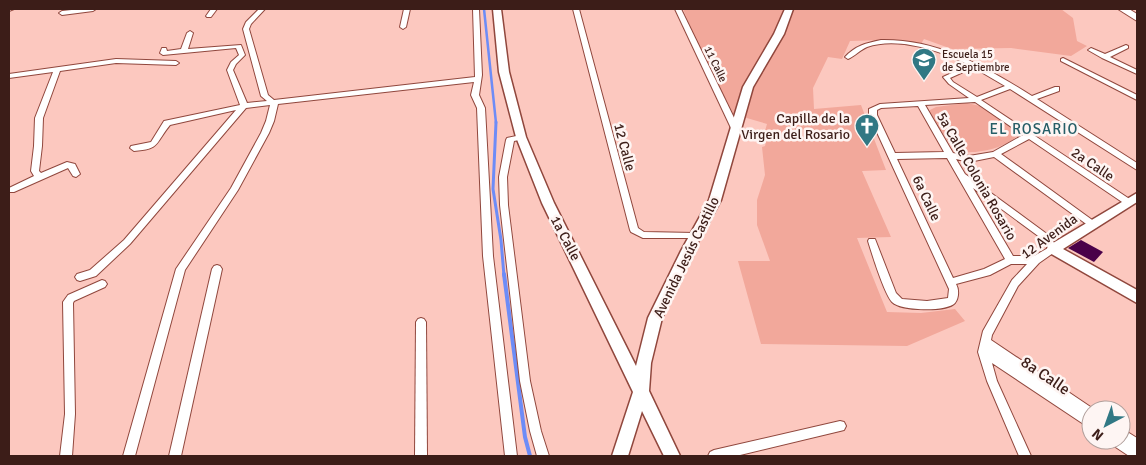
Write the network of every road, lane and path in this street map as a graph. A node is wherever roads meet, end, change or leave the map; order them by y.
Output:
1 (93, 9) edge
2 (214, 9) edge
3 (262, 9) edge
4 (407, 9) edge
5 (476, 9) edge
6 (497, 9) edge
7 (576, 9) edge
8 (678, 9) edge
9 (789, 9) edge
10 (1123, 9) edge
11 (1130, 9) edge
12 (62, 13) dead end
13 (1137, 13) edge
14 (209, 16) dead end
15 (1137, 18) edge
16 (404, 27) dead end
17 (190, 33) dead end
18 (1126, 47) dead end
19 (164, 49) dead end
20 (184, 50) junction
21 (1091, 50) dead end
22 (848, 57) dead end
23 (1104, 57) junction
24 (1063, 60) dead end
25 (176, 63) dead end
26 (976, 67) junction
27 (57, 69) junction
28 (1137, 72) edge
29 (9, 76) edge
30 (478, 79) junction
31 (1010, 86) junction
32 (1058, 88) dead end
33 (1137, 98) edge
34 (1031, 99) junction
35 (976, 100) junction
36 (274, 104) junction
37 (921, 105) junction
38 (244, 106) junction
39 (735, 128) junction
40 (1028, 136) junction
41 (521, 137) junction
42 (134, 148) dead end
43 (995, 154) junction
44 (948, 155) junction
45 (892, 156) junction
46 (1137, 167) edge
47 (76, 174) dead end
48 (962, 176) junction
49 (39, 177) junction
50 (11, 190) dead end
51 (1132, 200) edge
52 (1092, 224) junction
53 (695, 236) junction
54 (872, 241) dead end
55 (1053, 249) junction
56 (1010, 260) junction
57 (1036, 260) junction
58 (218, 269) dead end
59 (80, 277) dead end
60 (951, 282) junction
61 (102, 284) dead end
62 (1137, 297) edge
63 (421, 322) dead end
64 (984, 347) junction
65 (640, 392) junction
66 (1081, 407) edge
67 (1081, 417) edge
68 (840, 426) dead end
69 (66, 456) edge
70 (129, 456) edge
71 (175, 456) edge
72 (420, 456) edge
73 (511, 456) edge
74 (543, 456) edge
75 (620, 456) edge
76 (672, 456) edge
77 (714, 456) edge
78 (1025, 456) edge

1 - 12 street
2 - 14 street
3 - 36 street
4 - 16 street
5 - 30 street
6 - 41 street, 1a Calle
7 - 53 street, 12 Calle
8 - 39 street, 11 Calle
9 - 39 street, Avenida Jesús Castillo
10 - 15 main road
11 - 13 main road
17 - 20 street
18 - 23 street
19 - 20 street
20 - 38 street
21 - 23 street
22 - 26 street
23 - 28 street
24 - 33 street
25 - 27 street
26 - 31 street
26 - 35 street, 2a Calle
27 - 29 street
27 - 49 street
30 - 36 street
30 - 73 street
31 - 34 street
31 - 35 street
32 - 34 street
34 - 46 street
35 - 37 street
35 - 40 street, 2a Calle
36 - 38 street
36 - 70 street
37 - 44 street, 5a Calle Colonia Rosario
37 - 45 street, 6a Calle
38 - 42 street
38 - 59 street
39 - 53 street, Avenida Jesús Castillo
40 - 43 street
40 - 51 street, 2a Calle
41 - 65 street, 1a Calle
41 - 74 street
43 - 44 street
43 - 52 street
44 - 45 street
44 - 48 street, 5a Calle Colonia Rosario
45 - 60 street, 6a Calle
47 - 49 street
48 - 55 street
48 - 56 street, 5a Calle Colonia Rosario
49 - 50 street
51 - 52 street, 12 Avenida
52 - 55 street, 12 Avenida
53 - 65 street, Avenida Jesús Castillo
54 - 60 street, 6a Calle
55 - 57 street, 12 Avenida
55 - 62 street
56 - 57 street
56 - 60 street
57 - 64 street, 12 Avenida
58 - 71 street
61 - 69 street
63 - 72 street
64 - 66 street, 8a Calle
64 - 67 street, 8a Calle
64 - 78 street
65 - 75 street, Avenida Jesús Castillo
65 - 76 street, 1a Calle
68 - 77 street

